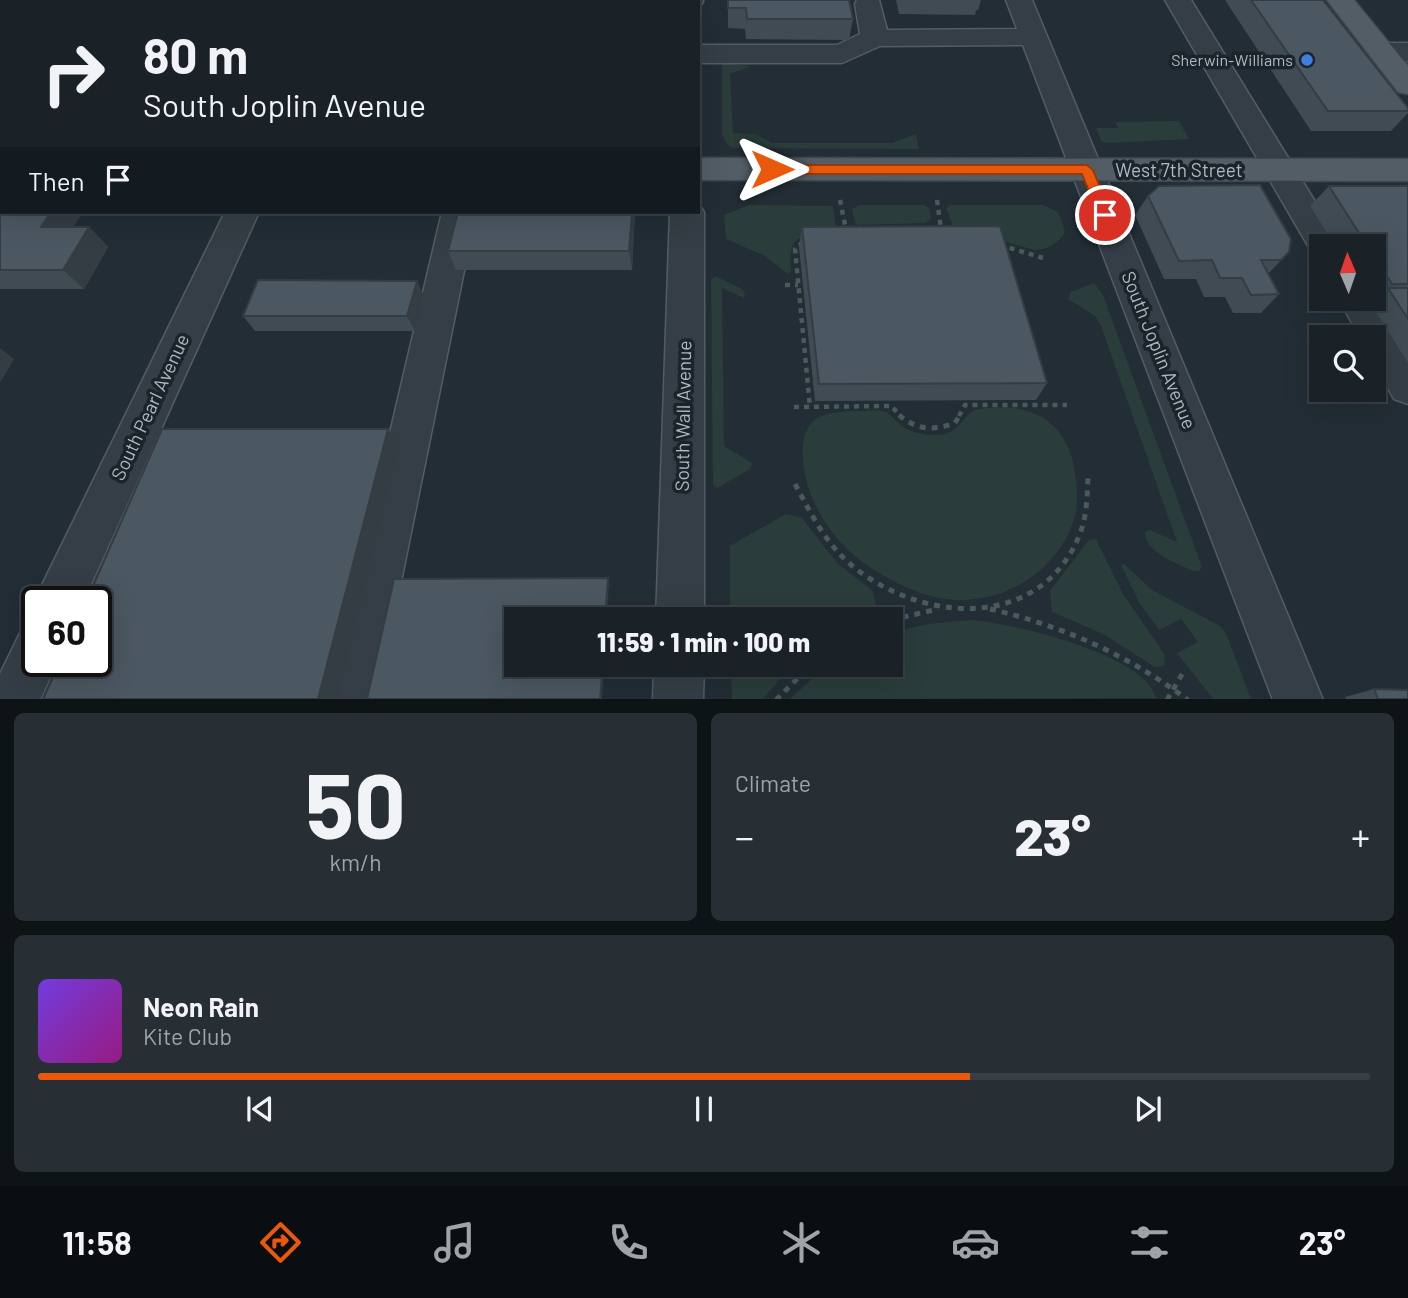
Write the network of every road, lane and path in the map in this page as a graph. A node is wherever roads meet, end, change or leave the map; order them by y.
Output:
1 (1019, 0) edge
2 (1178, 0) edge
3 (1340, 0) edge
4 (868, 4) dead end
5 (875, 37) junction
6 (1034, 37) junction
7 (1395, 52) edge
8 (700, 54) edge
9 (1408, 85) edge
10 (700, 169) edge
11 (1087, 170) junction
12 (1281, 170) junction
13 (1408, 170) edge
14 (841, 200) dead end
15 (937, 200) dead end
16 (241, 214) edge
17 (459, 214) edge
18 (687, 214) edge
19 (932, 228) edge
20 (941, 229) junction
21 (953, 230) edge
22 (835, 233) edge
23 (1318, 234) edge
24 (806, 241) edge
25 (991, 242) edge
26 (1043, 258) dead end
27 (785, 285) dead end
28 (798, 285) junction
29 (1365, 312) edge
30 (1408, 387) edge
31 (1067, 405) dead end
32 (794, 407) dead end
33 (810, 407) junction
34 (1088, 478) dead end
35 (794, 484) dead end
36 (67, 586) edge
37 (680, 607) edge
38 (939, 609) junction
39 (989, 609) junction
40 (903, 617) edge
41 (1184, 671) dead end
42 (24, 677) edge
43 (679, 677) edge
44 (799, 677) edge
45 (1174, 688) junction
46 (14, 699) edge
47 (352, 699) edge
48 (678, 699) edge
49 (776, 699) edge
50 (1167, 699) edge
51 (1188, 699) edge
52 (1298, 699) edge

1 - 6 street, South Joplin Avenue
2 - 12 street
3 - 7 main road
4 - 5 street
5 - 6 street
5 - 8 street
6 - 11 street, South Joplin Avenue
7 - 9 main road
10 - 11 main road, West 7th Street
11 - 12 main road, West 7th Street
11 - 52 street, South Joplin Avenue
12 - 13 main road, West 7th Street
12 - 23 street
14 - 22 path
15 - 20 path
16 - 36 street, South Pearl Avenue
17 - 47 street
18 - 37 street, South Wall Avenue
19 - 20 path
20 - 21 path
24 - 28 path
25 - 26 path
27 - 28 path
28 - 33 path
29 - 30 street
31 - 33 path
32 - 33 path
34 - 39 path
35 - 38 path
38 - 39 path
38 - 40 path
39 - 45 path
41 - 45 path
42 - 46 street
43 - 48 street
44 - 49 path
45 - 50 path
45 - 51 path

